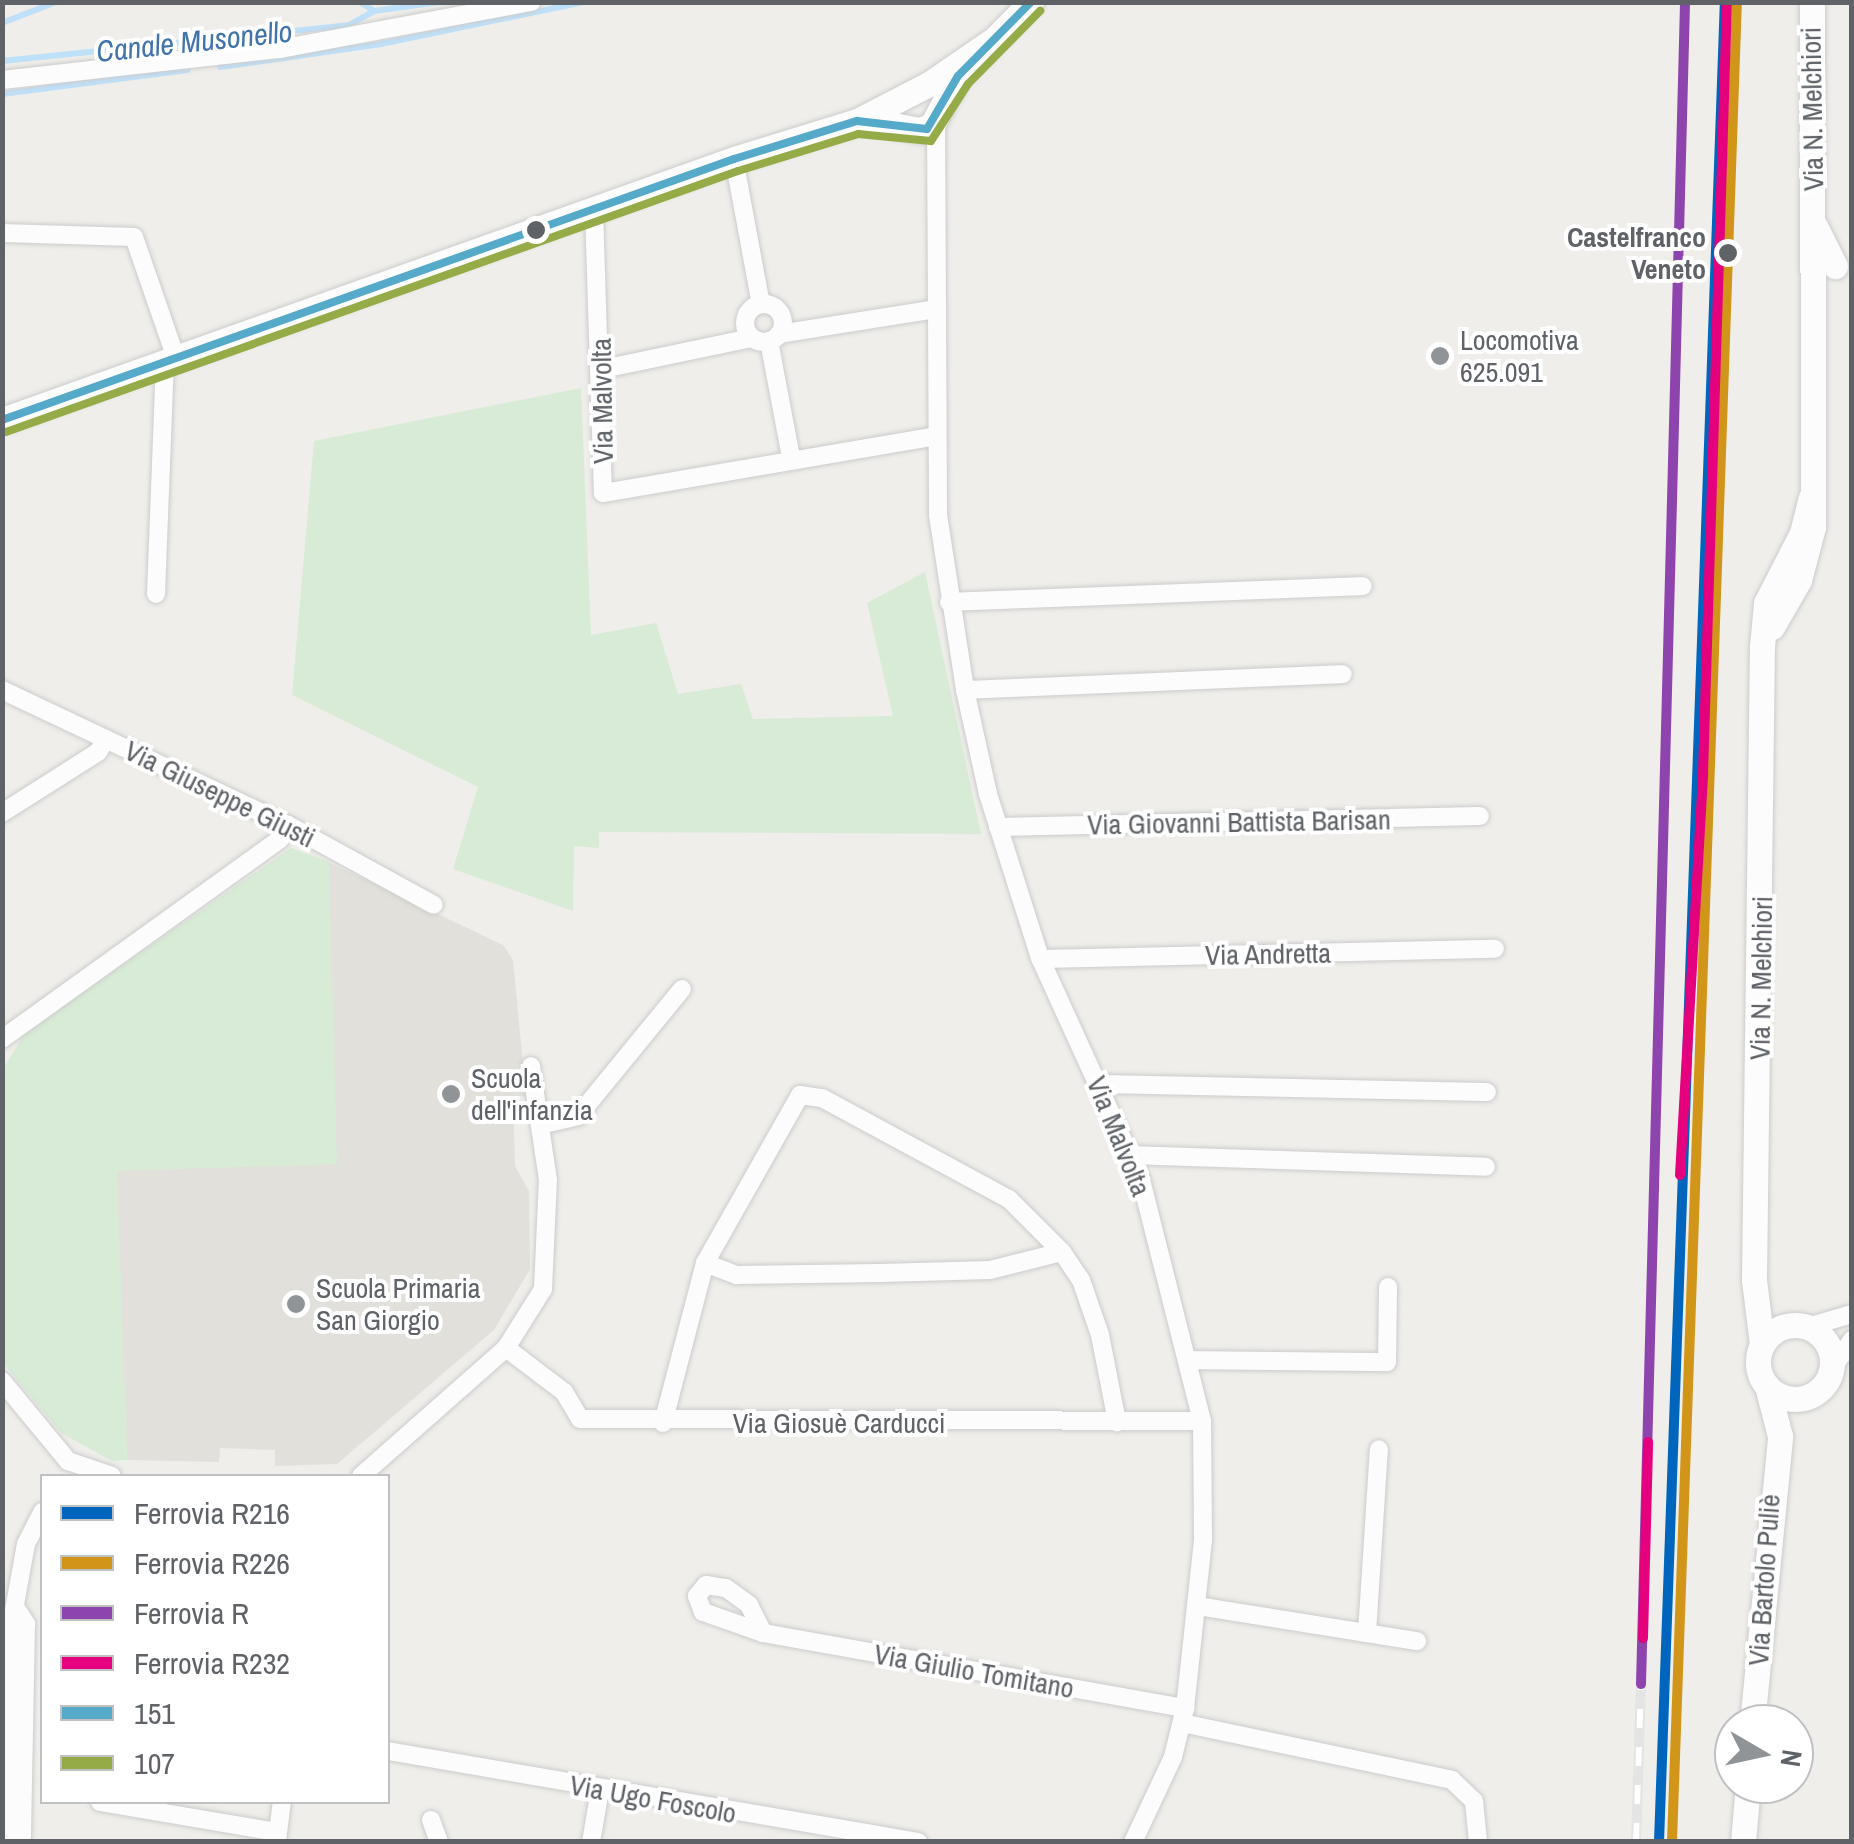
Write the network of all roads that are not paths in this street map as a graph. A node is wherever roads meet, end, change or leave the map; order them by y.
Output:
1 (532, 2) edge
2 (1031, 2) edge
3 (1812, 2) edge
4 (2, 80) edge
5 (918, 111) junction
6 (734, 158) junction
7 (594, 210) junction
8 (1813, 215) junction
9 (2, 233) edge
10 (1843, 266) edge
11 (761, 304) junction
12 (1812, 305) junction
13 (936, 310) junction
14 (767, 338) junction
15 (170, 360) junction
16 (603, 369) junction
17 (2, 420) edge
18 (936, 436) junction
19 (791, 457) junction
20 (1362, 586) dead end
21 (156, 594) dead end
22 (949, 602) junction
23 (1343, 674) dead end
24 (2, 690) edge
25 (965, 690) junction
26 (106, 739) junction
27 (2, 813) edge
28 (1480, 816) dead end
29 (288, 825) junction
30 (998, 827) junction
31 (434, 905) dead end
32 (1496, 949) dead end
33 (1041, 959) junction
34 (682, 989) dead end
35 (2, 1039) edge
36 (531, 1066) dead end
37 (1100, 1084) junction
38 (1487, 1092) dead end
39 (544, 1124) junction
40 (1130, 1155) junction
41 (1486, 1167) dead end
42 (1062, 1252) junction
43 (705, 1263) junction
44 (1754, 1280) junction
45 (1388, 1287) dead end
46 (1852, 1314) edge
47 (1799, 1326) junction
48 (1852, 1340) edge
49 (1762, 1344) junction
50 (506, 1348) junction
51 (1189, 1360) junction
52 (1831, 1370) junction
53 (2, 1381) edge
54 (1767, 1386) junction
55 (1808, 1396) junction
56 (1202, 1421) junction
57 (1117, 1422) junction
58 (664, 1423) junction
59 (1780, 1436) junction
60 (1379, 1449) dead end
61 (64, 1469) edge
62 (98, 1474) edge
63 (362, 1474) edge
64 (40, 1517) edge
65 (1198, 1606) junction
66 (10, 1610) edge
67 (763, 1633) dead end
68 (1367, 1633) junction
69 (1417, 1641) dead end
70 (1754, 1704) edge
71 (1184, 1716) junction
72 (390, 1751) edge
73 (16, 1788) junction
74 (600, 1790) junction
75 (40, 1791) edge
76 (110, 1804) edge
77 (282, 1804) edge
78 (1746, 1804) edge
79 (431, 1820) dead end
80 (277, 1837) edge
81 (8, 1842) edge
82 (22, 1842) edge
83 (439, 1842) edge
84 (591, 1842) edge
85 (918, 1842) edge
86 (1134, 1842) edge
87 (1478, 1842) edge
88 (1743, 1842) edge

1 - 4 street
2 - 5 street
3 - 8 street, Via N. Melchiori
5 - 6 street
5 - 13 street, Via Malvolta
6 - 7 street
6 - 11 street
7 - 15 street
7 - 16 street, Via Malvolta
8 - 10 street, Via N. Melchiori
8 - 12 street, Via N. Melchiori
9 - 15 street
10 - 12 street, Via N. Melchiori
11 - 14 street
11 - 14 street
12 - 44 street, Via N. Melchiori
13 - 14 street
13 - 18 street, Via Malvolta
14 - 16 street
14 - 19 street
15 - 17 street
15 - 21 street
16 - 19 street, Via Malvolta
18 - 19 street, Via Malvolta
18 - 22 street, Via Malvolta
20 - 22 street
22 - 25 street, Via Malvolta
23 - 25 street
24 - 26 street, Via Giuseppe Giusti
25 - 30 street, Via Malvolta
26 - 27 street
26 - 29 street, Via Giuseppe Giusti
28 - 30 street, Via Giovanni Battista Barisan
29 - 31 street, Via Giuseppe Giusti
29 - 35 street
30 - 33 street, Via Malvolta
32 - 33 street, Via Andretta
33 - 37 street, Via Malvolta
34 - 39 street
36 - 39 street
37 - 38 street
37 - 40 street, Via Malvolta
39 - 50 street
40 - 41 street
40 - 51 street, Via Malvolta
42 - 43 street
42 - 43 street
42 - 57 street
43 - 58 street
44 - 47 street
44 - 49 street, Via N. Melchiori
45 - 51 street
46 - 47 street
47 - 49 street
47 - 52 street
48 - 52 street
49 - 54 street
50 - 58 street, Via Giosuè Carducci
50 - 63 street
51 - 56 street, Via Malvolta
52 - 55 street
53 - 61 street
54 - 55 street
54 - 59 street, Via Bartolo Puliè
55 - 59 street, Via Bartolo Puliè
56 - 57 street, Via Giosuè Carducci
56 - 65 street, Via Malvolta
57 - 58 street, Via Giosuè Carducci
59 - 70 street, Via Bartolo Puliè
60 - 68 street
61 - 62 street
64 - 66 street
65 - 68 street
65 - 71 street, Via Malvolta
66 - 73 street
67 - 71 street, Via Giulio Tomitano
68 - 69 street
71 - 86 street, Via Malvolta
71 - 87 street, Via Giulio Tomitano
72 - 74 street, Via Ugo Foscolo
73 - 75 street
73 - 81 street
73 - 82 street
74 - 84 street
74 - 85 street, Via Ugo Foscolo
76 - 80 street
77 - 80 street
78 - 88 street
79 - 83 street

